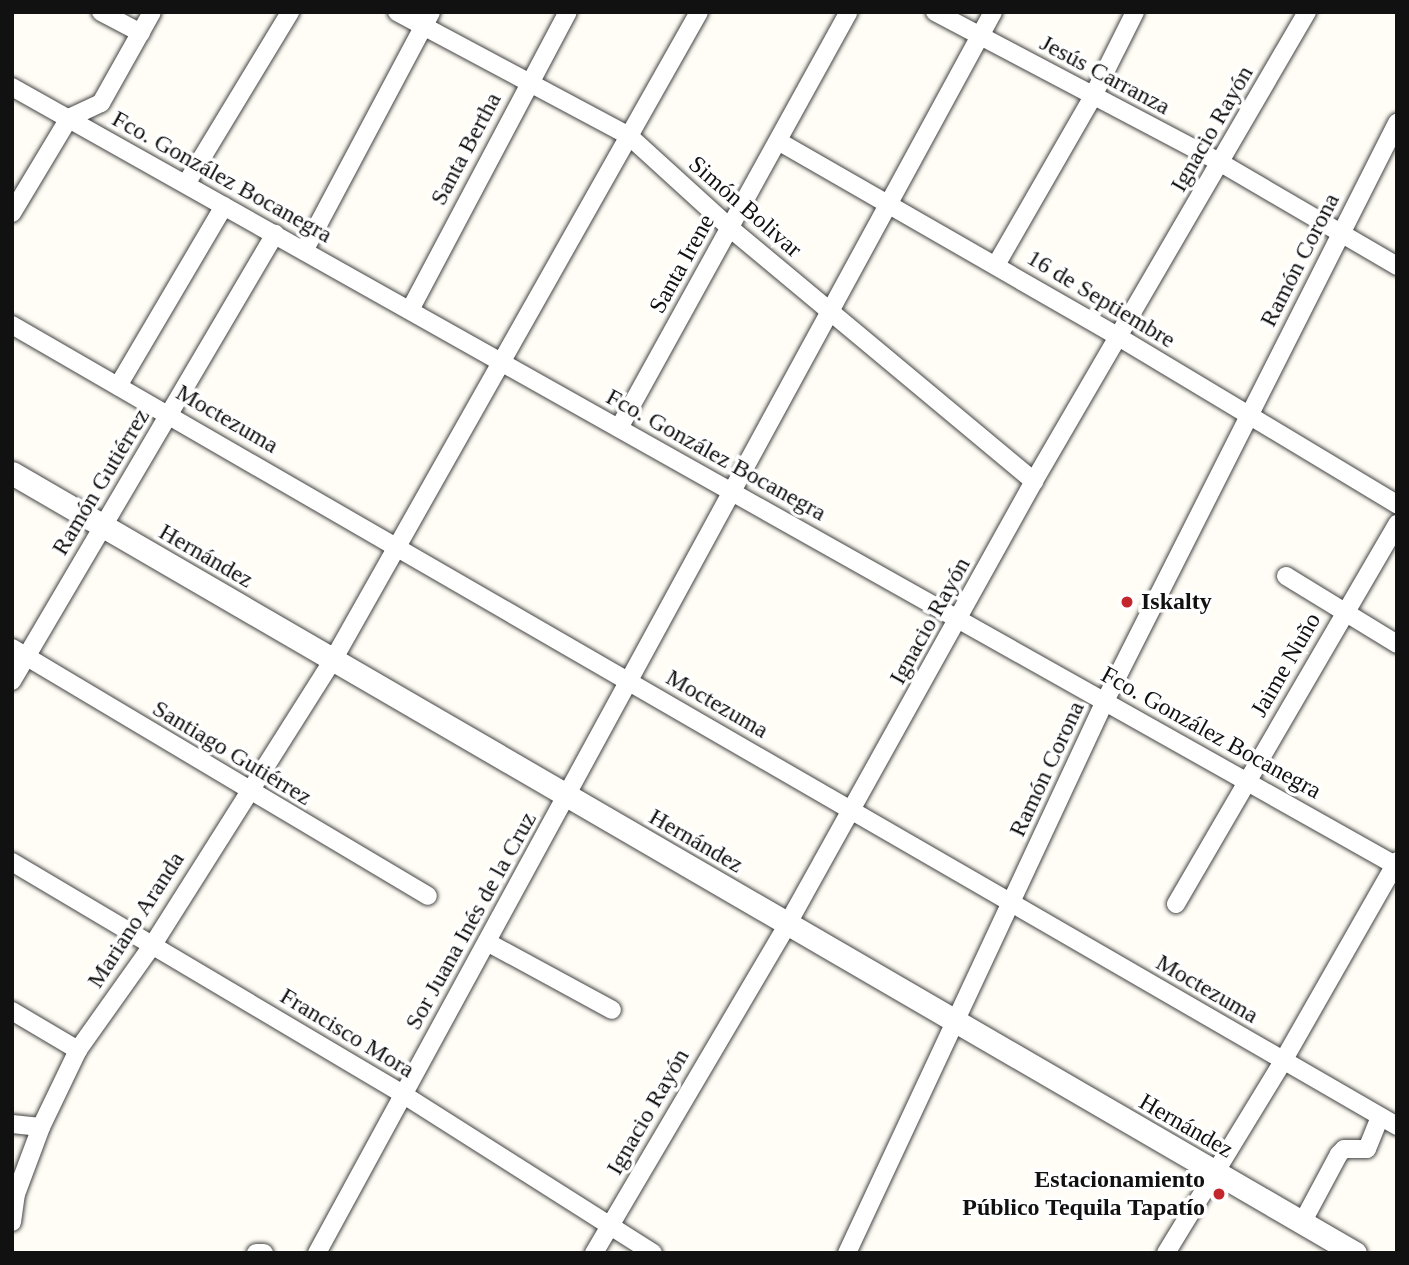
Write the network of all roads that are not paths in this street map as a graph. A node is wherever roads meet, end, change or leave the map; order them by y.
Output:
1 (101, 12) edge
2 (152, 12) edge
3 (290, 12) edge
4 (397, 12) edge
5 (568, 12) edge
6 (699, 12) edge
7 (849, 12) edge
8 (935, 12) edge
9 (993, 12) edge
10 (1135, 12) edge
11 (1307, 12) edge
12 (427, 19) edge
13 (141, 33) junction
14 (980, 36) junction
15 (530, 82) junction
16 (12, 86) edge
17 (1093, 96) junction
18 (69, 118) junction
19 (1397, 123) edge
20 (629, 136) junction
21 (778, 141) junction
22 (1221, 163) junction
23 (186, 184) junction
24 (888, 205) junction
25 (224, 206) junction
26 (12, 213) edge
27 (730, 228) junction
28 (1341, 233) junction
29 (275, 234) junction
30 (304, 251) junction
31 (996, 265) junction
32 (1397, 266) edge
33 (410, 310) junction
34 (830, 313) junction
35 (12, 325) edge
36 (1117, 336) junction
37 (501, 362) junction
38 (118, 386) junction
39 (170, 414) junction
40 (1248, 416) junction
41 (620, 428) junction
42 (12, 473) edge
43 (1034, 481) junction
44 (732, 492) junction
45 (1397, 504) edge
46 (1397, 523) edge
47 (103, 526) junction
48 (397, 547) junction
49 (1286, 576) dead end
50 (1345, 612) junction
51 (960, 620) junction
52 (1397, 644) edge
53 (20, 652) edge
54 (333, 660) junction
55 (12, 681) edge
56 (629, 682) junction
57 (1105, 701) junction
58 (1247, 781) junction
59 (247, 792) junction
60 (566, 796) junction
61 (851, 810) junction
62 (12, 862) edge
63 (1396, 864) edge
64 (428, 896) dead end
65 (1176, 904) dead end
66 (1010, 906) junction
67 (787, 925) junction
68 (487, 942) junction
69 (152, 946) junction
70 (612, 1010) dead end
71 (12, 1011) edge
72 (956, 1023) junction
73 (78, 1050) junction
74 (1283, 1061) junction
75 (404, 1095) junction
76 (1380, 1117) junction
77 (12, 1124) edge
78 (41, 1126) junction
79 (1397, 1126) edge
80 (1216, 1174) junction
81 (12, 1222) edge
82 (1302, 1223) junction
83 (610, 1225) junction
84 (256, 1253) edge
85 (264, 1253) edge
86 (317, 1253) edge
87 (594, 1253) edge
88 (653, 1253) edge
89 (847, 1253) edge
90 (1166, 1253) edge
91 (1355, 1253) edge

1 - 13 street
2 - 13 street
3 - 23 street
4 - 12 street, Simón Bolivar
5 - 15 street, Santa Bertha
6 - 20 street, Mariano Aranda
7 - 21 street, Santa Irene
8 - 14 street, Jesús Carranza
9 - 14 street, Sor Juana Inés de la Cruz
10 - 17 street
11 - 22 street, Ignacio Rayón
12 - 15 street, Simón Bolivar
12 - 30 street
13 - 18 street
14 - 17 street, Jesús Carranza
14 - 24 street, Sor Juana Inés de la Cruz
15 - 20 street, Simón Bolivar
15 - 33 street, Santa Bertha
16 - 18 street, Fco. González Bocanegra
17 - 22 street, Jesús Carranza
17 - 31 street
18 - 23 street, Fco. González Bocanegra
18 - 26 street
19 - 28 street, Ramón Corona
20 - 27 street, Simón Bolivar
20 - 37 street, Mariano Aranda
21 - 24 street, 16 de Septiembre
21 - 27 street, Santa Irene
22 - 28 street, Jesús Carranza
22 - 36 street, Ignacio Rayón
23 - 25 street, Fco. González Bocanegra
24 - 31 street, 16 de Septiembre
24 - 34 street, Sor Juana Inés de la Cruz
25 - 29 street, Fco. González Bocanegra
25 - 38 street
27 - 34 street, Simón Bolivar
27 - 41 street, Santa Irene
28 - 32 street, Jesús Carranza
28 - 40 street, Ramón Corona
29 - 30 street, Fco. González Bocanegra
29 - 39 street, Ramón Gutiérrez
30 - 33 street, Fco. González Bocanegra
31 - 36 street, 16 de Septiembre
33 - 37 street, Fco. González Bocanegra
34 - 43 street, Simón Bolivar
34 - 44 street, Sor Juana Inés de la Cruz
35 - 38 street, Moctezuma
36 - 40 street, 16 de Septiembre
36 - 43 street, Ignacio Rayón
37 - 41 street, Fco. González Bocanegra
37 - 48 street, Mariano Aranda
38 - 39 street, Moctezuma
39 - 47 street, Ramón Gutiérrez
39 - 48 street, Moctezuma
40 - 45 street, 16 de Septiembre
40 - 57 street, Ramón Corona
41 - 44 street, Fco. González Bocanegra
42 - 47 street, Hernández
43 - 51 street, Ignacio Rayón
44 - 51 street, Fco. González Bocanegra
44 - 56 street, Sor Juana Inés de la Cruz
46 - 50 street, Jaime Nuño
47 - 53 street, Ramón Gutiérrez
47 - 54 street, Hernández
48 - 54 street, Mariano Aranda
48 - 56 street, Moctezuma
49 - 50 street
50 - 52 street
50 - 58 street, Jaime Nuño
51 - 57 street, Fco. González Bocanegra
51 - 61 street, Ignacio Rayón
53 - 55 street, Ramón Gutiérrez
53 - 59 street, Santiago Gutiérrez
54 - 59 street, Mariano Aranda
54 - 60 street, Hernández
56 - 60 street, Sor Juana Inés de la Cruz
56 - 61 street, Moctezuma
57 - 58 street, Fco. González Bocanegra
57 - 66 street, Ramón Corona
58 - 63 street, Fco. González Bocanegra
58 - 65 street, Jaime Nuño
59 - 64 street, Santiago Gutiérrez
59 - 69 street, Mariano Aranda
60 - 67 street, Hernández
60 - 68 street, Sor Juana Inés de la Cruz
61 - 66 street, Moctezuma
61 - 67 street, Ignacio Rayón
62 - 69 street, Francisco Mora
63 - 74 street
66 - 72 street, Ramón Corona
66 - 74 street, Moctezuma
67 - 72 street, Hernández
67 - 83 street, Ignacio Rayón
68 - 70 street
68 - 75 street, Sor Juana Inés de la Cruz
69 - 73 street, Mariano Aranda
69 - 75 street, Francisco Mora
71 - 73 street
72 - 80 street, Hernández
72 - 89 street, Ramón Corona
73 - 78 street, Mariano Aranda
74 - 76 street, Moctezuma
74 - 80 street
75 - 83 street, Francisco Mora
75 - 86 street, Sor Juana Inés de la Cruz
76 - 79 street, Moctezuma
76 - 82 street
77 - 78 street
78 - 81 street, Mariano Aranda
80 - 82 street, Hernández
80 - 90 street
82 - 91 street, Hernández
83 - 87 street, Ignacio Rayón
83 - 88 street, Francisco Mora
84 - 85 street

